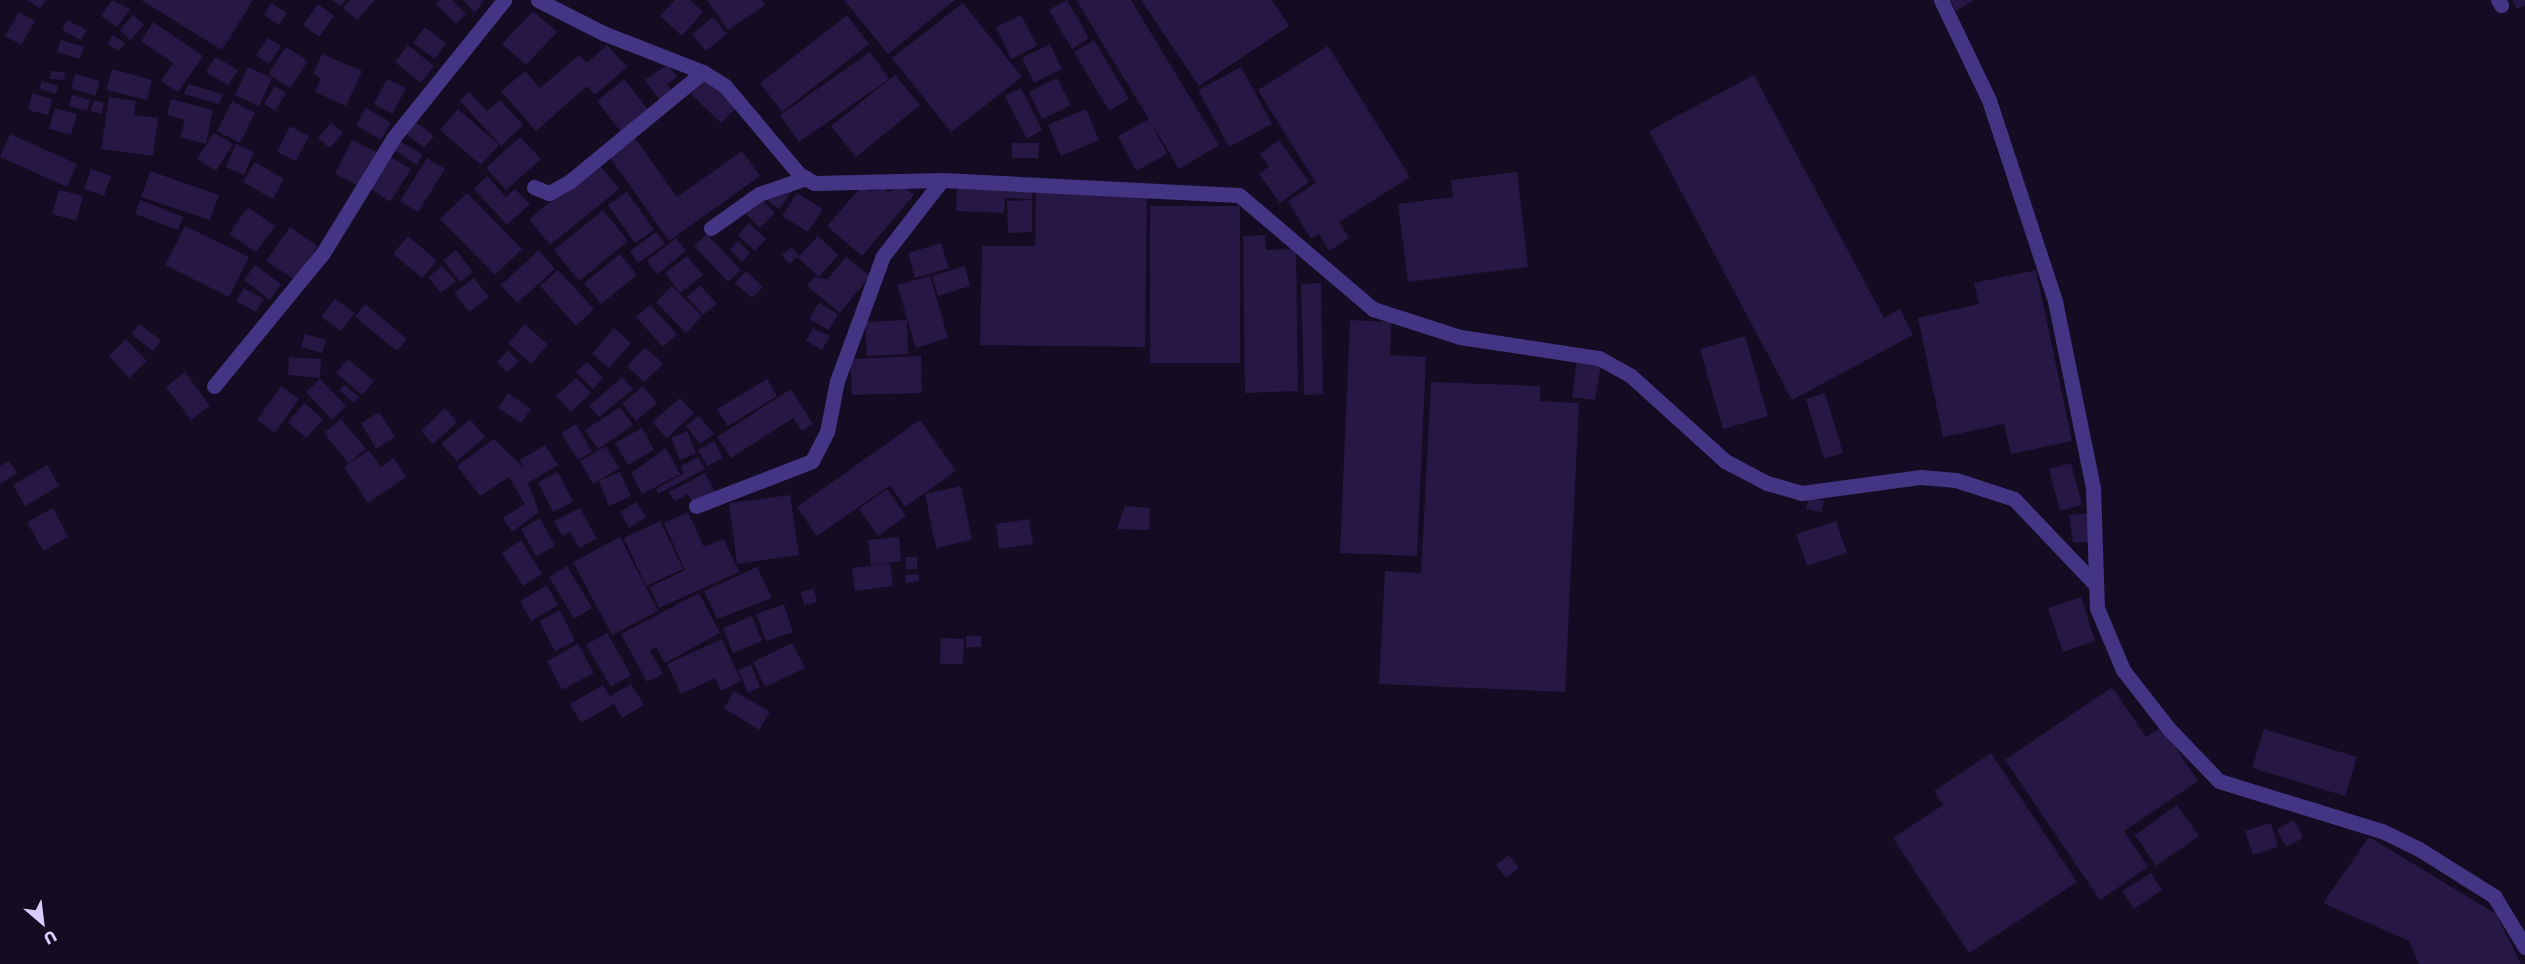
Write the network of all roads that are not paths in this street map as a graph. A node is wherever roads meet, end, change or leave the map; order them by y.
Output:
1 (504, 0) edge
2 (538, 0) edge
3 (1941, 0) edge
4 (703, 72) junction
5 (806, 178) junction
6 (942, 180) junction
7 (534, 187) dead end
8 (711, 228) dead end
9 (214, 386) dead end
10 (696, 506) dead end
11 (2095, 584) junction
12 (2525, 947) edge

1 - 9 street
2 - 4 street
3 - 11 street
4 - 5 street
4 - 7 street
5 - 6 street
5 - 8 street
6 - 10 street
6 - 11 street
11 - 12 street

